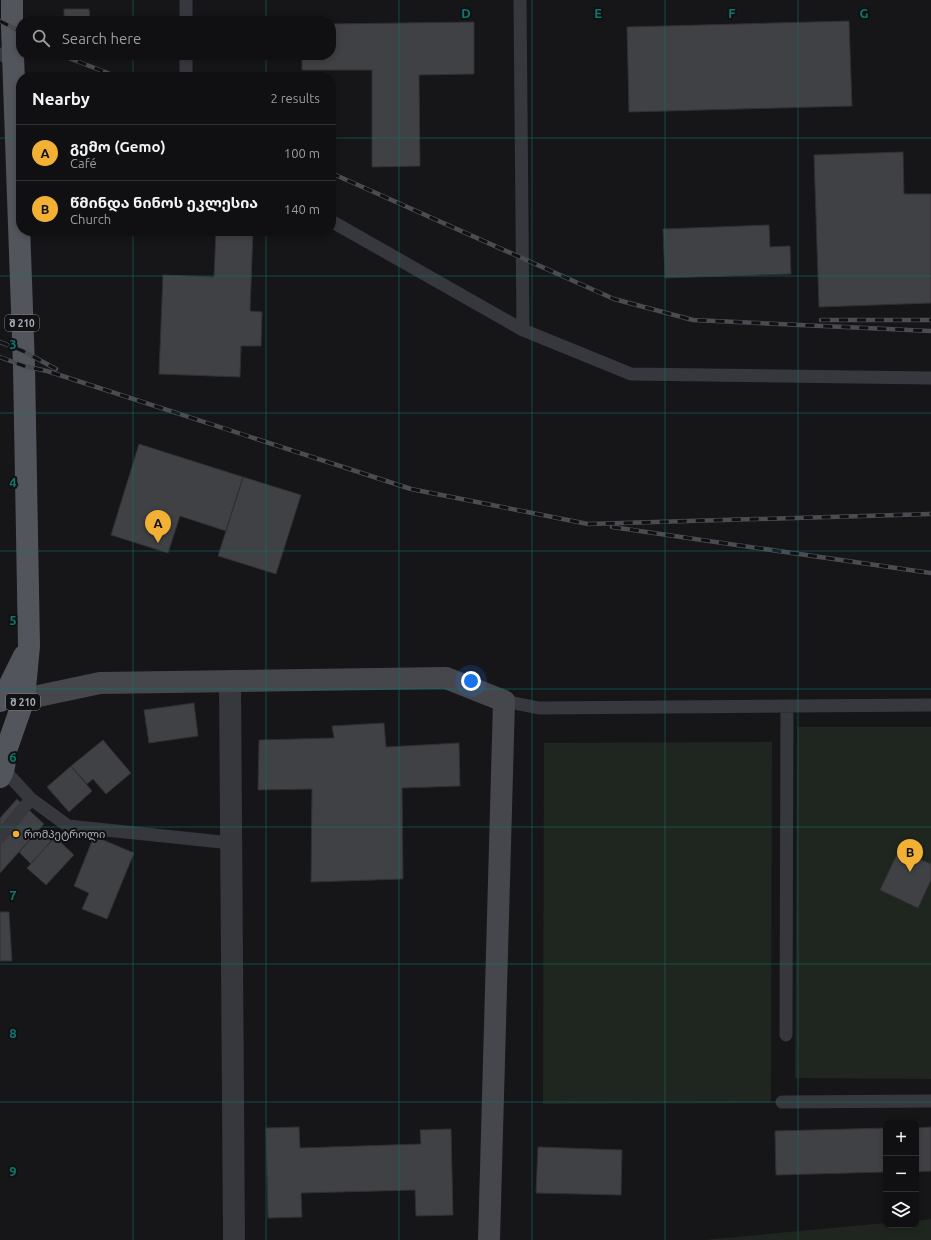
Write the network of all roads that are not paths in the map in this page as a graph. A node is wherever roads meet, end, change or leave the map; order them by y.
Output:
1 (12, 0) edge
2 (186, 0) edge
3 (520, 0) edge
4 (186, 16) edge
5 (6, 57) edge
6 (186, 60) edge
7 (186, 72) edge
8 (336, 224) edge
9 (16, 229) edge
10 (16, 236) edge
11 (523, 330) junction
12 (931, 378) edge
13 (29, 646) junction
14 (230, 681) junction
15 (1, 699) edge
16 (24, 699) junction
17 (504, 701) junction
18 (931, 705) edge
19 (787, 706) junction
20 (2, 762) edge
21 (31, 798) junction
22 (0, 837) edge
23 (231, 843) junction
24 (786, 1035) dead end
25 (931, 1100) edge
26 (782, 1102) dead end
27 (234, 1240) edge
28 (489, 1240) edge

1 - 5 main road, შ 210
2 - 4 lane
3 - 11 lane
5 - 9 main road, შ 210
6 - 7 lane
8 - 11 lane
10 - 13 main road, შ 210
11 - 12 lane
13 - 15 main road, შ 210
13 - 16 main road, შ 210
14 - 16 street
14 - 17 street
14 - 23 street
16 - 20 main road, შ 210
17 - 19 lane
17 - 28 street
18 - 19 lane
19 - 24 lane
20 - 21 lane
21 - 22 lane
21 - 23 lane
23 - 27 street
25 - 26 lane

